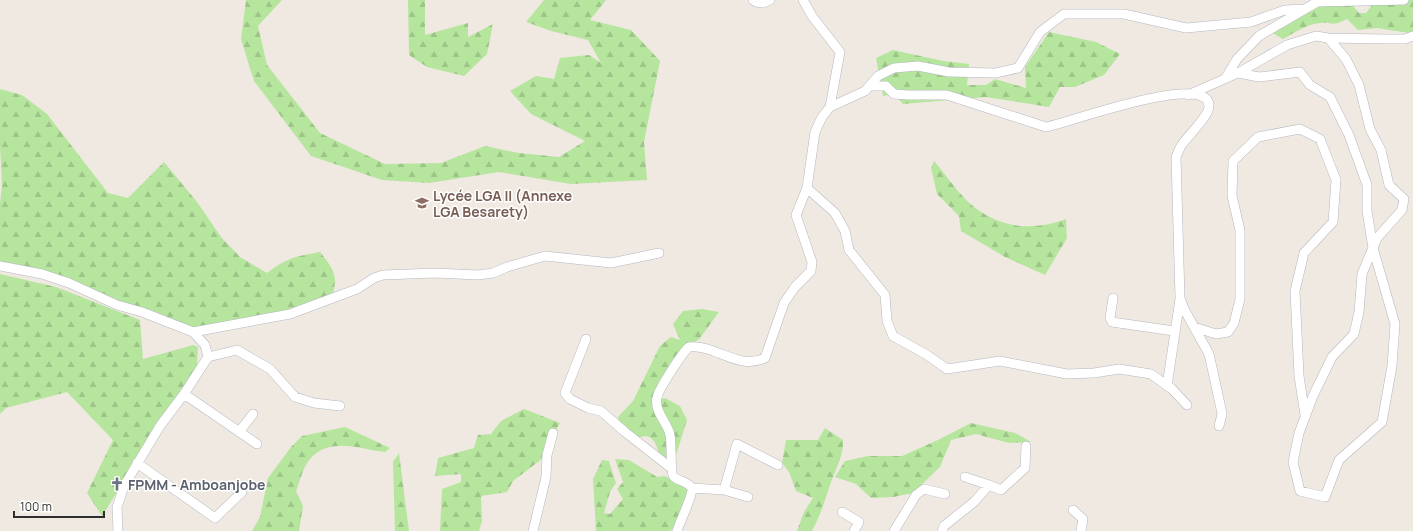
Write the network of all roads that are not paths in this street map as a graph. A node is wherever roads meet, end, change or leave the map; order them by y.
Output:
1 (753, 0) edge
2 (770, 0) edge
3 (802, 0) edge
4 (1404, 0) edge
5 (1305, 9) junction
6 (1413, 36) edge
7 (1328, 38) junction
8 (1238, 73) junction
9 (1225, 79) junction
10 (871, 86) junction
11 (1188, 95) junction
12 (830, 107) junction
13 (807, 188) junction
14 (1373, 248) junction
15 (659, 253) dead end
16 (0, 266) edge
17 (1113, 298) dead end
18 (1180, 298) junction
19 (1194, 326) junction
20 (1174, 331) junction
21 (193, 332) junction
22 (586, 339) dead end
23 (208, 356) junction
24 (1167, 386) junction
25 (184, 394) junction
26 (1187, 405) dead end
27 (340, 406) dead end
28 (253, 414) dead end
29 (1306, 417) junction
30 (1219, 426) dead end
31 (240, 432) junction
32 (554, 433) dead end
33 (257, 444) dead end
34 (1026, 446) dead end
35 (137, 463) junction
36 (778, 465) dead end
37 (671, 468) junction
38 (965, 477) dead end
39 (989, 485) junction
40 (692, 488) junction
41 (724, 490) junction
42 (242, 492) dead end
43 (945, 494) dead end
44 (748, 497) dead end
45 (1073, 510) dead end
46 (842, 512) dead end
47 (118, 531) edge
48 (533, 531) edge
49 (677, 531) edge
50 (854, 531) edge
51 (894, 531) edge
52 (942, 531) edge
53 (1081, 531) edge

1 - 2 street
3 - 12 street
4 - 5 street
5 - 9 street
5 - 10 street
6 - 7 street
7 - 8 street
7 - 14 street
8 - 9 street
8 - 14 street
9 - 11 street
10 - 11 street
10 - 12 street
11 - 18 street
12 - 13 street
13 - 24 street
13 - 37 street
14 - 29 street
14 - 29 street
15 - 21 street
16 - 21 street
17 - 20 street
18 - 19 street
18 - 20 street
19 - 29 street
19 - 30 street
20 - 24 street
21 - 23 street
22 - 37 street
23 - 25 street
23 - 27 street
24 - 26 street
25 - 31 street
25 - 35 street
28 - 31 street
31 - 33 street
32 - 48 street
34 - 39 street
35 - 42 street
35 - 47 street
36 - 41 street
37 - 40 street
38 - 39 street
39 - 52 street
40 - 41 street
40 - 49 street
41 - 44 street
43 - 51 street
45 - 53 street
46 - 50 street

